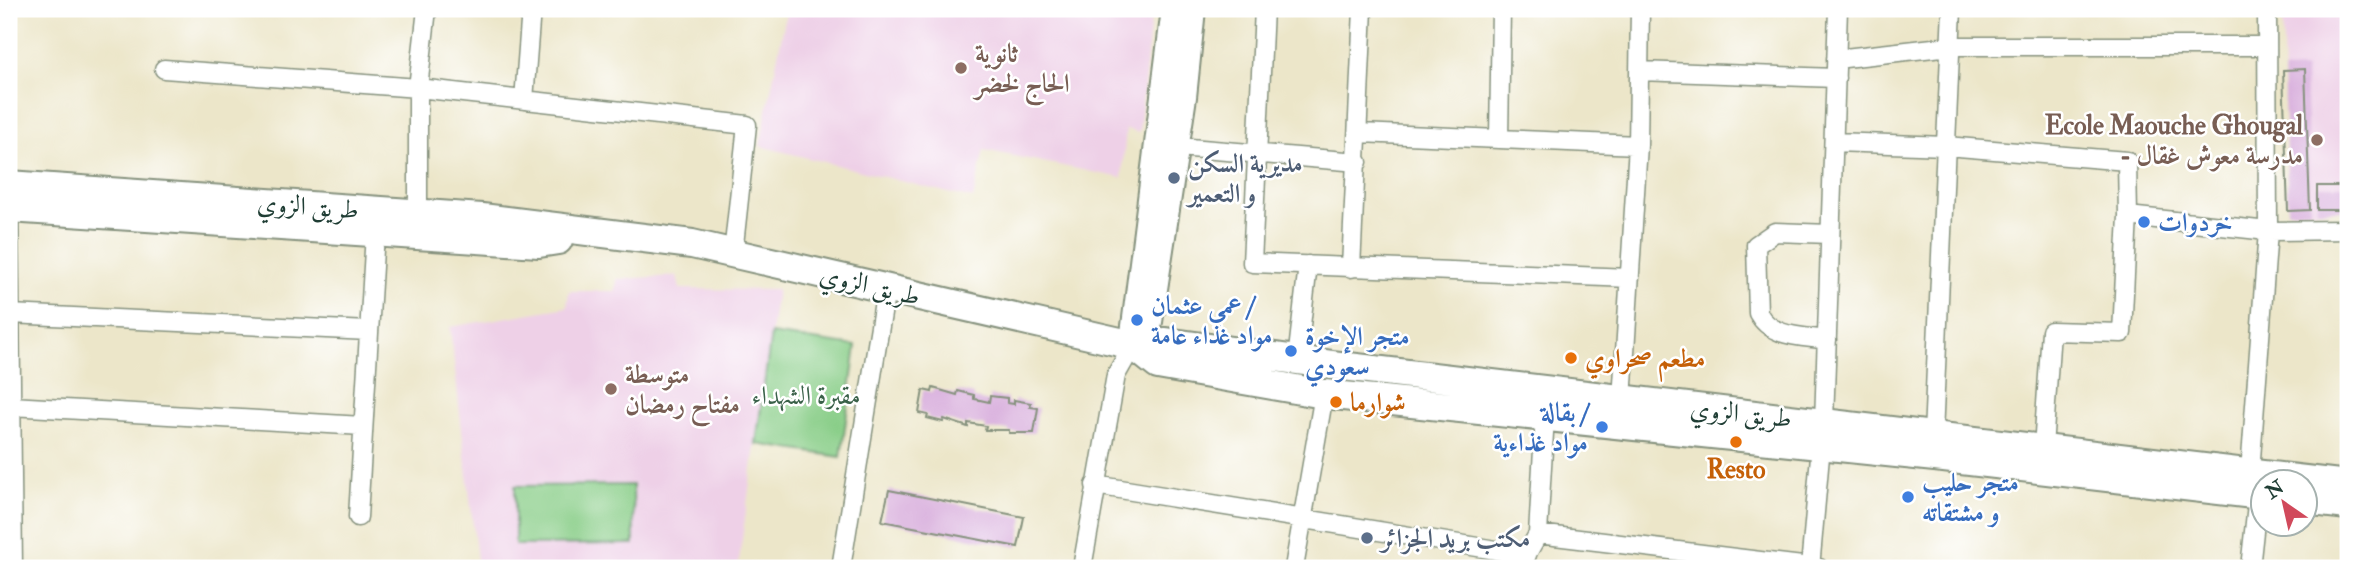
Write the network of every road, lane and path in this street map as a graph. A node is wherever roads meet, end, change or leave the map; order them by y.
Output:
1 (427, 9) edge
2 (531, 9) edge
3 (1174, 9) edge
4 (1193, 9) edge
5 (1264, 9) edge
6 (1363, 9) edge
7 (1501, 9) edge
8 (1640, 9) edge
9 (1838, 9) edge
10 (1952, 9) edge
11 (2267, 9) edge
12 (1951, 46) junction
13 (2267, 47) junction
14 (1836, 59) junction
15 (164, 69) dead end
16 (1639, 71) junction
17 (1836, 78) junction
18 (418, 88) junction
19 (524, 100) junction
20 (1360, 133) junction
21 (1499, 139) junction
22 (1833, 142) junction
23 (1638, 145) junction
24 (1166, 146) junction
25 (1946, 146) junction
26 (1257, 156) junction
27 (1358, 162) junction
28 (9, 185) edge
29 (9, 198) edge
30 (9, 208) edge
31 (2128, 216) junction
32 (417, 225) junction
33 (2348, 230) edge
34 (2268, 231) junction
35 (375, 233) junction
36 (1830, 234) junction
37 (733, 254) junction
38 (1308, 265) junction
39 (1351, 268) junction
40 (1630, 278) junction
41 (886, 289) junction
42 (10, 314) edge
43 (369, 331) junction
44 (1827, 340) junction
45 (1133, 345) junction
46 (1297, 360) junction
47 (1324, 394) junction
48 (1622, 400) junction
49 (11, 406) junction
50 (1545, 416) junction
51 (10, 425) edge
52 (363, 426) junction
53 (1823, 433) junction
54 (1933, 435) junction
55 (2043, 448) junction
56 (2258, 468) edge
57 (1096, 485) junction
58 (2248, 485) edge
59 (2348, 485) edge
60 (2248, 486) edge
61 (2318, 486) edge
62 (2318, 502) edge
63 (2348, 505) edge
64 (358, 517) dead end
65 (1303, 518) junction
66 (1538, 534) junction
67 (2253, 538) edge
68 (1523, 562) edge
69 (13, 568) edge
70 (841, 568) edge
71 (1082, 568) edge
72 (1294, 568) edge
73 (1813, 568) edge
74 (2250, 568) edge

1 - 18 street
2 - 19 street
3 - 24 street
4 - 24 street
5 - 26 street
6 - 20 street
7 - 21 street
8 - 16 street
9 - 14 street
10 - 12 street
11 - 13 street
12 - 13 street
12 - 14 street
12 - 25 street
13 - 34 street
14 - 17 street
15 - 18 street
16 - 17 street
16 - 23 street
17 - 22 street
18 - 19 street
18 - 32 street
19 - 37 street
20 - 21 street
20 - 27 street
21 - 23 street
22 - 25 street
22 - 36 street
23 - 40 street
24 - 26 street
24 - 45 street
25 - 31 street
25 - 54 street
26 - 27 street
26 - 38 street
27 - 39 street
28 - 32 main road, طريق الزوي
29 - 30 street
30 - 35 main road, طريق الزوي
30 - 42 street
31 - 34 street
31 - 55 street
32 - 35 main road, طريق الزوي
32 - 37 main road, طريق الزوي
33 - 34 street
34 - 56 street
35 - 43 street
36 - 44 street
36 - 44 street
37 - 41 main road, طريق الزوي
38 - 39 street
38 - 46 street
39 - 40 street
40 - 48 street
41 - 45 main road, طريق الزوي
41 - 70 street
42 - 43 street
42 - 49 street
43 - 52 street
44 - 53 street
45 - 46 main road, طريق الزوي
45 - 47 main road, طريق الزوي
45 - 57 street
46 - 48 main road, طريق الزوي
47 - 50 main road, طريق الزوي
47 - 65 street
48 - 53 main road, طريق الزوي
49 - 51 street
49 - 52 street
50 - 53 main road, طريق الزوي
50 - 66 street
51 - 69 street
52 - 64 street
53 - 54 main road, طريق الزوي
53 - 60 main road, طريق الزوي
53 - 73 street
54 - 55 main road, طريق الزوي
55 - 58 main road, طريق الزوي
57 - 65 street
57 - 71 street
59 - 61 main road, طريق الزوي
62 - 63 main road
65 - 68 street
65 - 72 street
66 - 68 street
66 - 73 street
67 - 74 street

